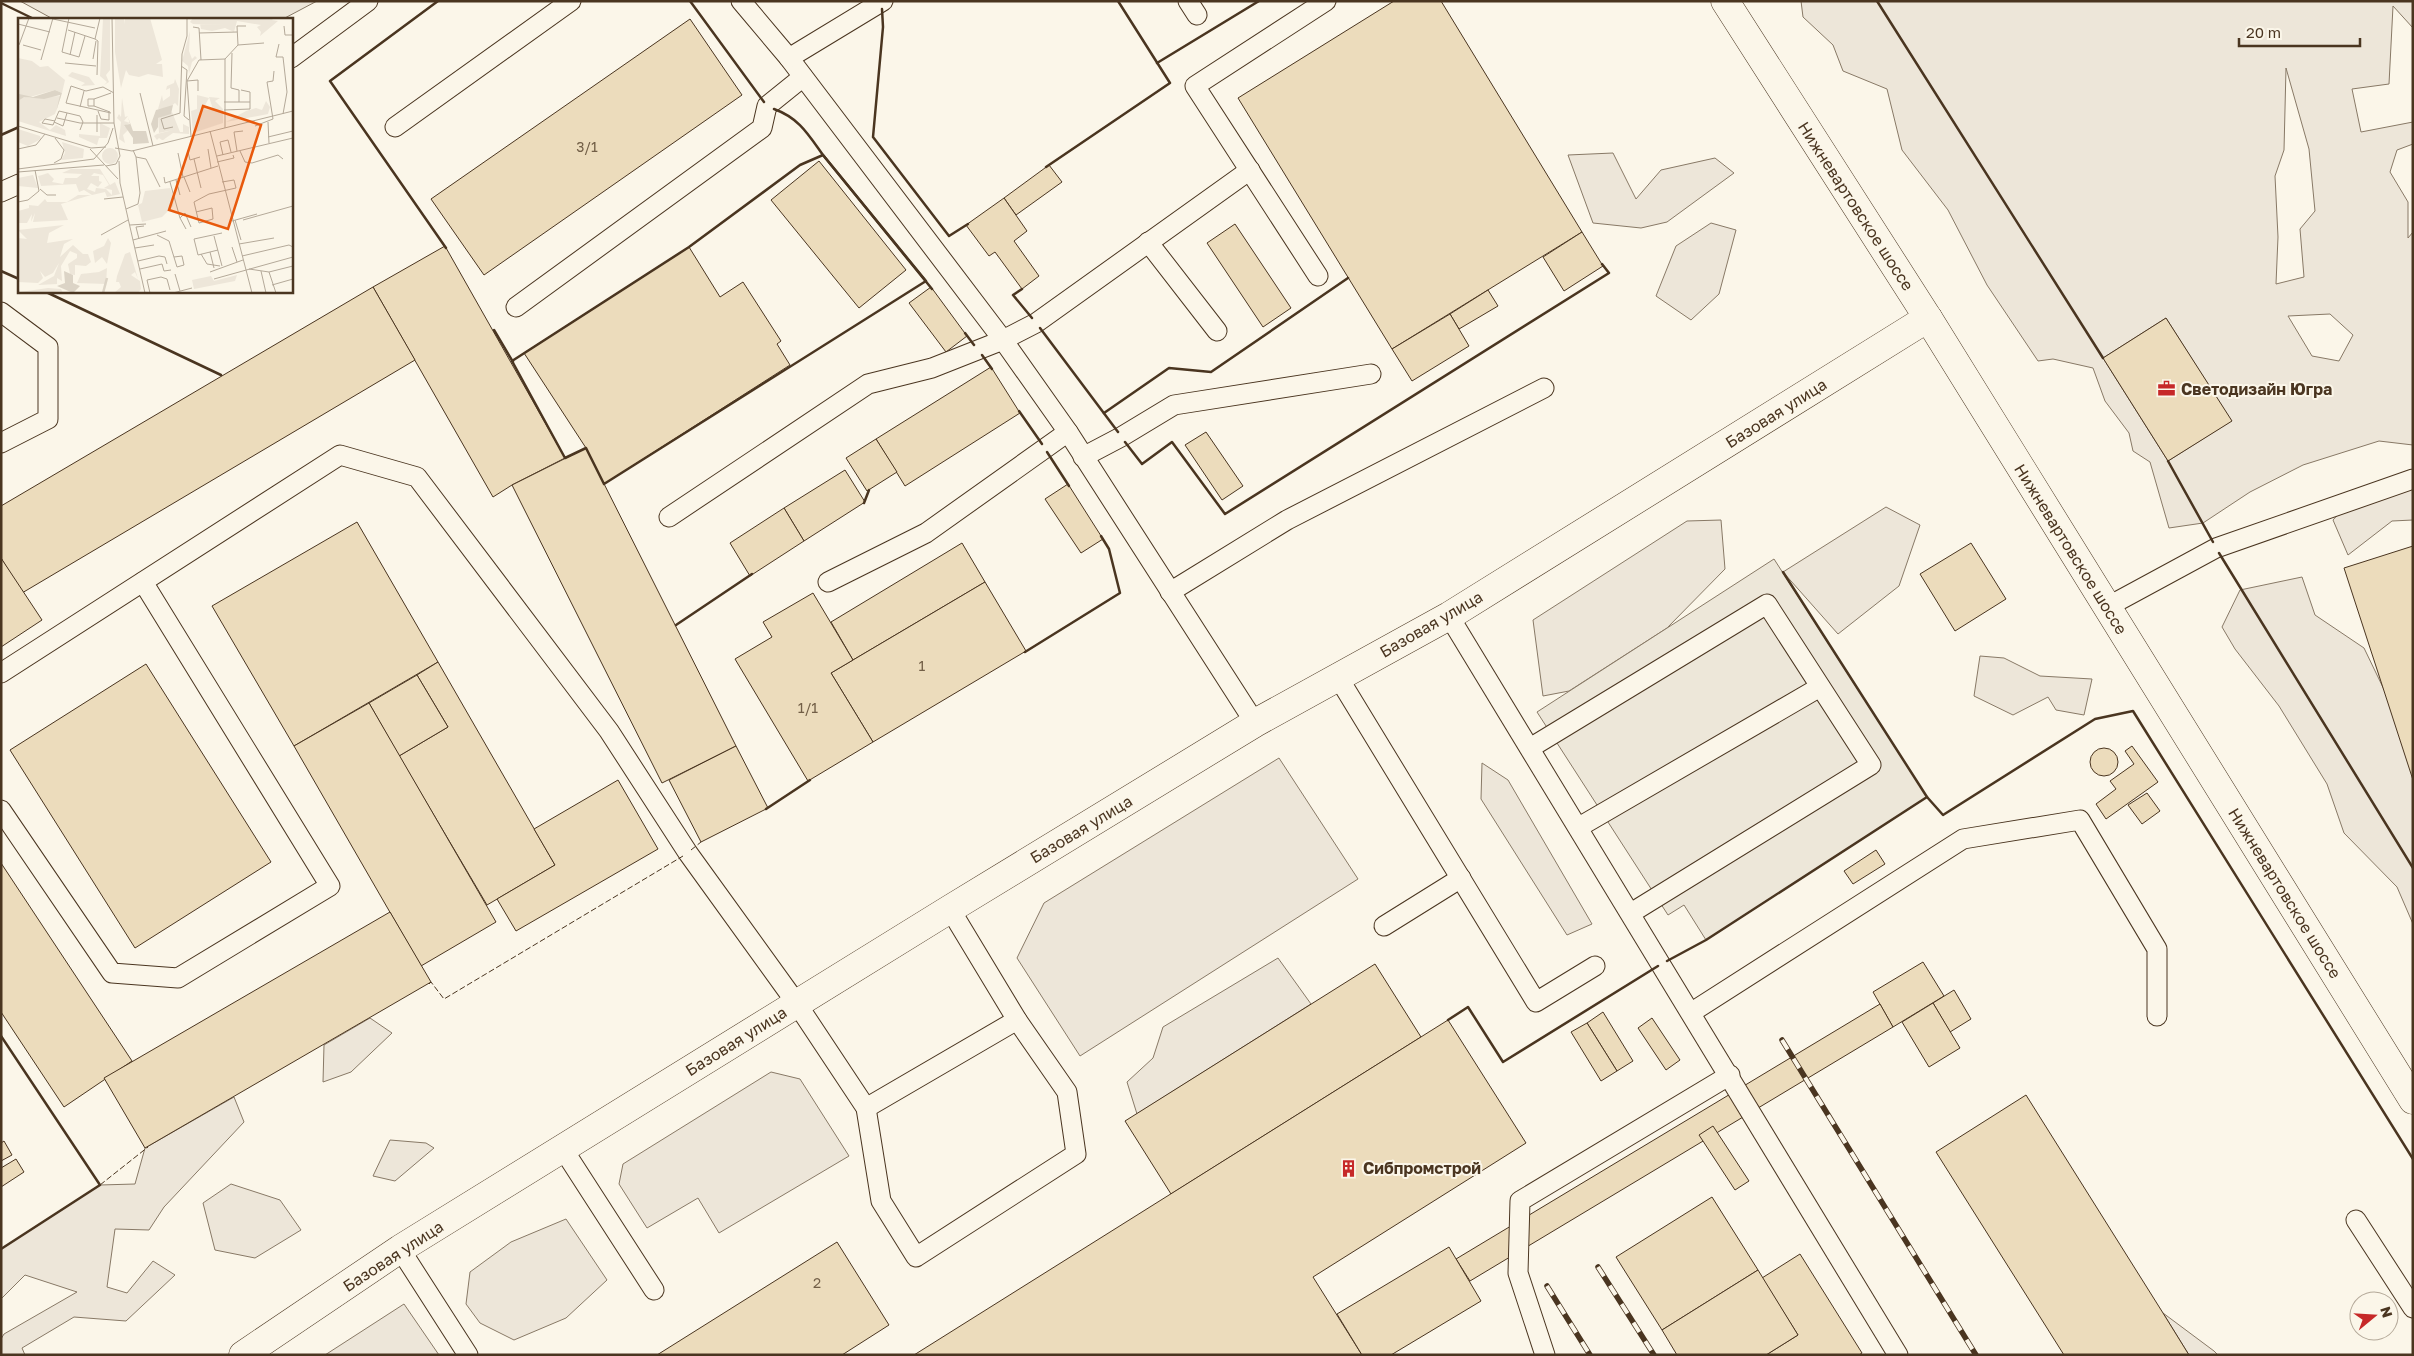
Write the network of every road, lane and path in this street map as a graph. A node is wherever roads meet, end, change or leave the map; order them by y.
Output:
1 (368, 1) edge
2 (571, 1) edge
3 (740, 1) edge
4 (883, 1) edge
5 (1326, 1) edge
6 (1725, 1) edge
7 (292, 57) edge
8 (789, 58) junction
9 (803, 77) junction
10 (395, 127) dead end
11 (1250, 170) junction
12 (18, 184) edge
13 (1, 192) edge
14 (1148, 242) junction
15 (1318, 276) dead end
16 (516, 307) dead end
17 (1, 312) edge
18 (1928, 318) junction
19 (1217, 331) dead end
20 (1003, 340) junction
21 (1371, 374) dead end
22 (1544, 388) dead end
23 (1068, 432) junction
24 (1, 443) edge
25 (1084, 457) junction
26 (2413, 479) edge
27 (669, 516) dead end
28 (143, 582) junction
29 (828, 582) dead end
30 (1170, 592) junction
31 (2107, 607) junction
32 (1449, 616) junction
33 (1, 673) edge
34 (1338, 677) junction
35 (1820, 687) junction
36 (1255, 723) junction
37 (1530, 748) junction
38 (1, 810) edge
39 (1579, 827) junction
40 (1461, 878) junction
41 (950, 909) junction
42 (1631, 913) junction
43 (1384, 926) dead end
44 (1595, 966) dead end
45 (797, 1004) junction
46 (1692, 1012) junction
47 (2157, 1016) dead end
48 (1017, 1020) junction
49 (1730, 1075) junction
50 (2413, 1100) edge
51 (866, 1108) junction
52 (563, 1149) junction
53 (2356, 1220) dead end
54 (400, 1249) junction
55 (654, 1290) dead end
56 (2413, 1308) edge
57 (1896, 1354) edge
58 (243, 1355) edge
59 (468, 1355) edge
60 (1545, 1355) edge

1 - 7 lane
2 - 10 lane
3 - 8 lane
4 - 8 lane
5 - 11 lane
6 - 18 street, Нижневартовское шоссе
8 - 9 lane
9 - 16 lane
9 - 20 lane
11 - 14 lane
11 - 15 lane
12 - 13 lane
14 - 19 lane
14 - 20 lane
17 - 24 lane
18 - 31 street, Нижневартовское шоссе
18 - 32 street, Базовая улица
20 - 23 lane
20 - 27 lane
21 - 25 lane
22 - 30 lane
23 - 25 lane
23 - 29 lane
25 - 30 lane
26 - 31 lane
28 - 33 lane
28 - 38 lane
28 - 45 lane
30 - 36 lane
31 - 50 street, Нижневартовское шоссе
32 - 34 street, Базовая улица
32 - 37 lane
34 - 36 street, Базовая улица
34 - 40 lane
35 - 37 lane
35 - 39 lane
35 - 42 lane
36 - 41 street, Базовая улица
37 - 39 lane
39 - 42 lane
40 - 43 lane
40 - 44 lane
41 - 45 street, Базовая улица
41 - 48 lane
42 - 46 lane
45 - 51 lane
45 - 52 street, Базовая улица
46 - 47 lane
46 - 49 lane
48 - 51 lane
48 - 51 lane
49 - 57 lane
49 - 60 lane
52 - 54 street, Базовая улица
52 - 55 lane
53 - 56 lane
54 - 58 street, Базовая улица
54 - 59 lane

